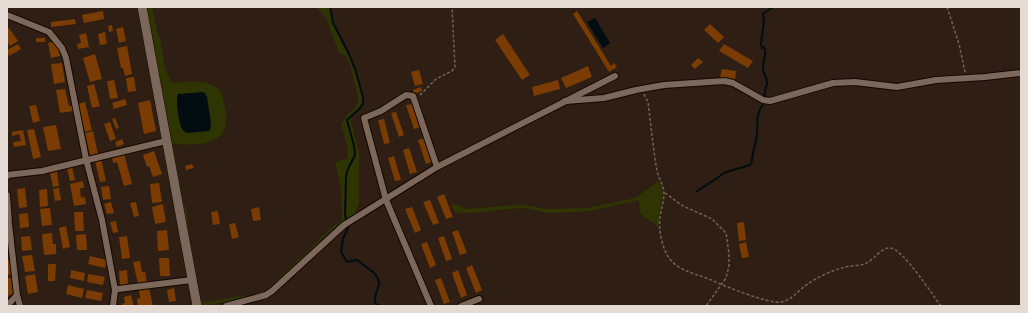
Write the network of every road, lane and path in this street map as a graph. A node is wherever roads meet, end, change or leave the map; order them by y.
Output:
1 (142, 7) edge
2 (452, 7) edge
3 (947, 7) edge
4 (7, 14) edge
5 (1021, 73) edge
6 (615, 76) dead end
7 (966, 77) junction
8 (636, 90) junction
9 (413, 96) junction
10 (565, 101) junction
11 (166, 141) junction
12 (86, 159) junction
13 (437, 167) junction
14 (7, 176) edge
15 (664, 193) junction
16 (7, 195) edge
17 (386, 200) junction
18 (192, 280) junction
19 (722, 285) junction
20 (115, 290) junction
21 (17, 295) junction
22 (479, 299) dead end
23 (8, 306) edge
24 (20, 306) edge
25 (113, 306) edge
26 (197, 306) edge
27 (226, 306) edge
28 (431, 306) edge
29 (461, 306) edge
30 (706, 306) edge
31 (941, 306) edge

1 - 11 main road
2 - 9 path
3 - 7 path
4 - 12 street
5 - 7 street
6 - 10 street
7 - 8 street
8 - 10 street
8 - 15 path
9 - 13 street
9 - 17 street
10 - 13 street
11 - 12 street
11 - 18 main road
12 - 14 street
12 - 20 street
13 - 17 street
15 - 19 path
15 - 19 path
16 - 21 street
17 - 27 street
17 - 28 street
18 - 20 street
18 - 26 main road
19 - 30 path
19 - 31 path
20 - 25 street
21 - 23 street
21 - 24 street
22 - 29 street

